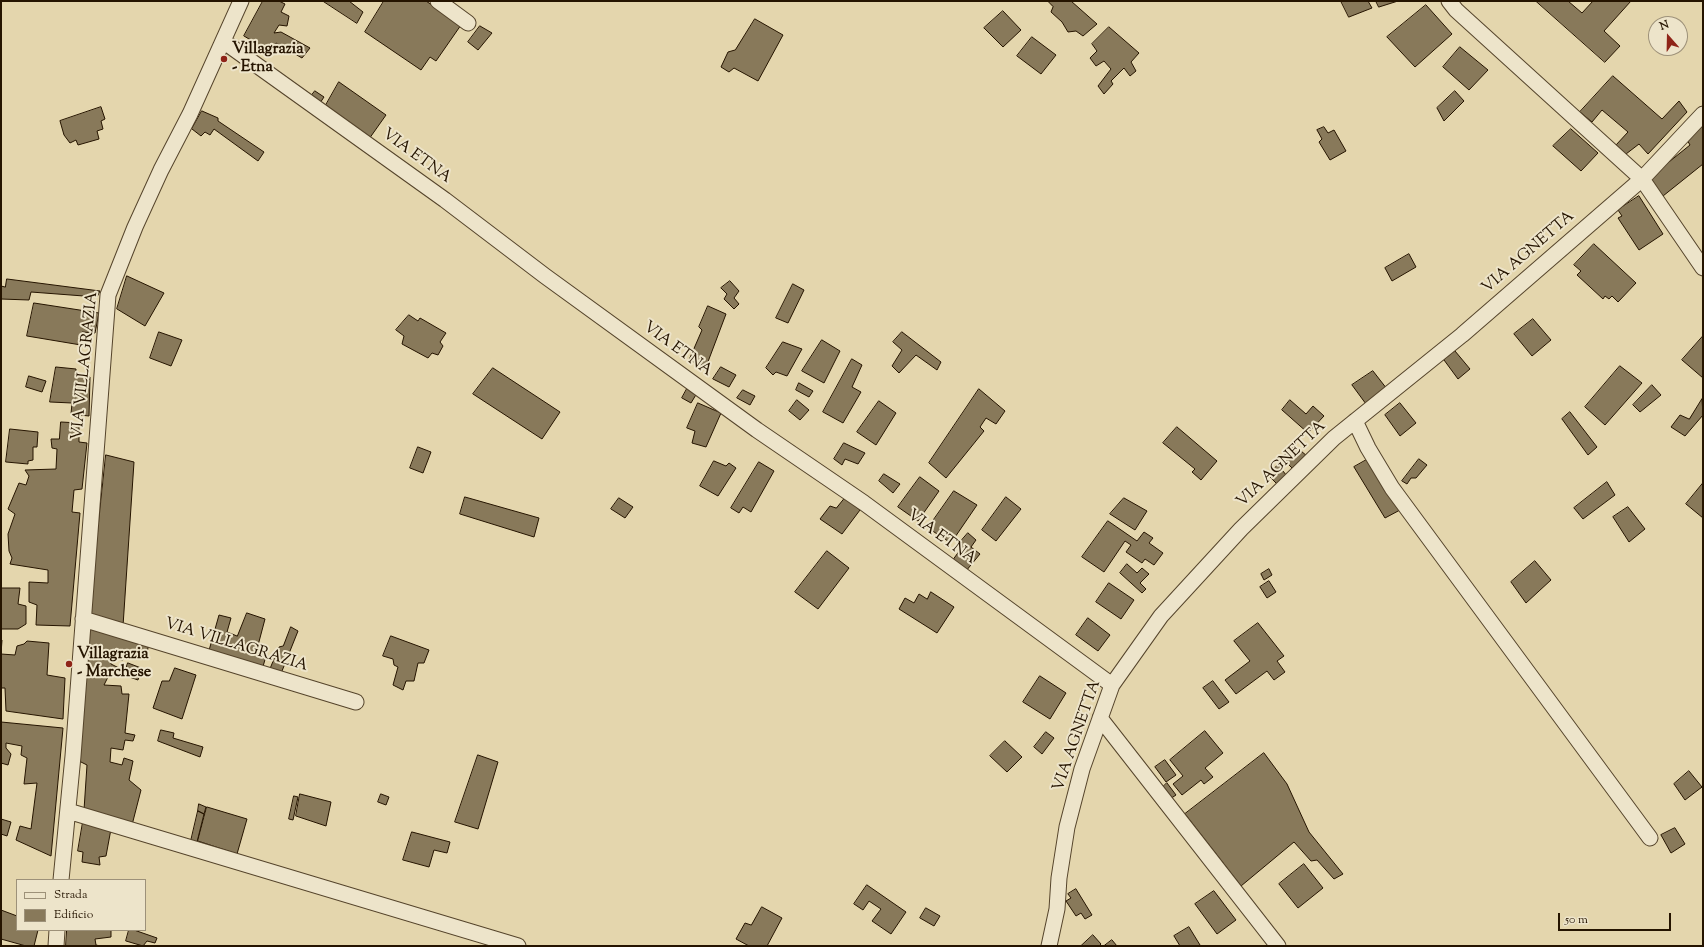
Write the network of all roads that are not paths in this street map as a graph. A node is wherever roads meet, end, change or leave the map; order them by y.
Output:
1 (241, 1) edge
2 (438, 1) edge
3 (1449, 1) edge
4 (468, 23) dead end
5 (223, 41) junction
6 (1703, 114) edge
7 (1642, 179) junction
8 (1703, 268) edge
9 (1355, 421) junction
10 (83, 619) junction
11 (1112, 685) junction
12 (356, 702) dead end
13 (1100, 718) junction
14 (68, 811) junction
15 (1650, 838) dead end
16 (61, 879) edge
17 (57, 931) edge
18 (56, 946) edge
19 (518, 946) edge
20 (1048, 946) edge
21 (1278, 946) edge

1 - 5 street, VIA VILLAGRAZIA
2 - 4 street
3 - 7 street
5 - 10 street, VIA VILLAGRAZIA
5 - 11 street, VIA ETNA
6 - 7 street, VIA AGNETTA
7 - 8 street
7 - 9 street, VIA AGNETTA
9 - 11 street, VIA AGNETTA
9 - 15 street
10 - 12 street, VIA VILLAGRAZIA
10 - 14 street, VIA VILLAGRAZIA
11 - 13 street, VIA AGNETTA
13 - 20 street, VIA AGNETTA
13 - 21 street
14 - 16 street, VIA VILLAGRAZIA
14 - 19 street
17 - 18 street

